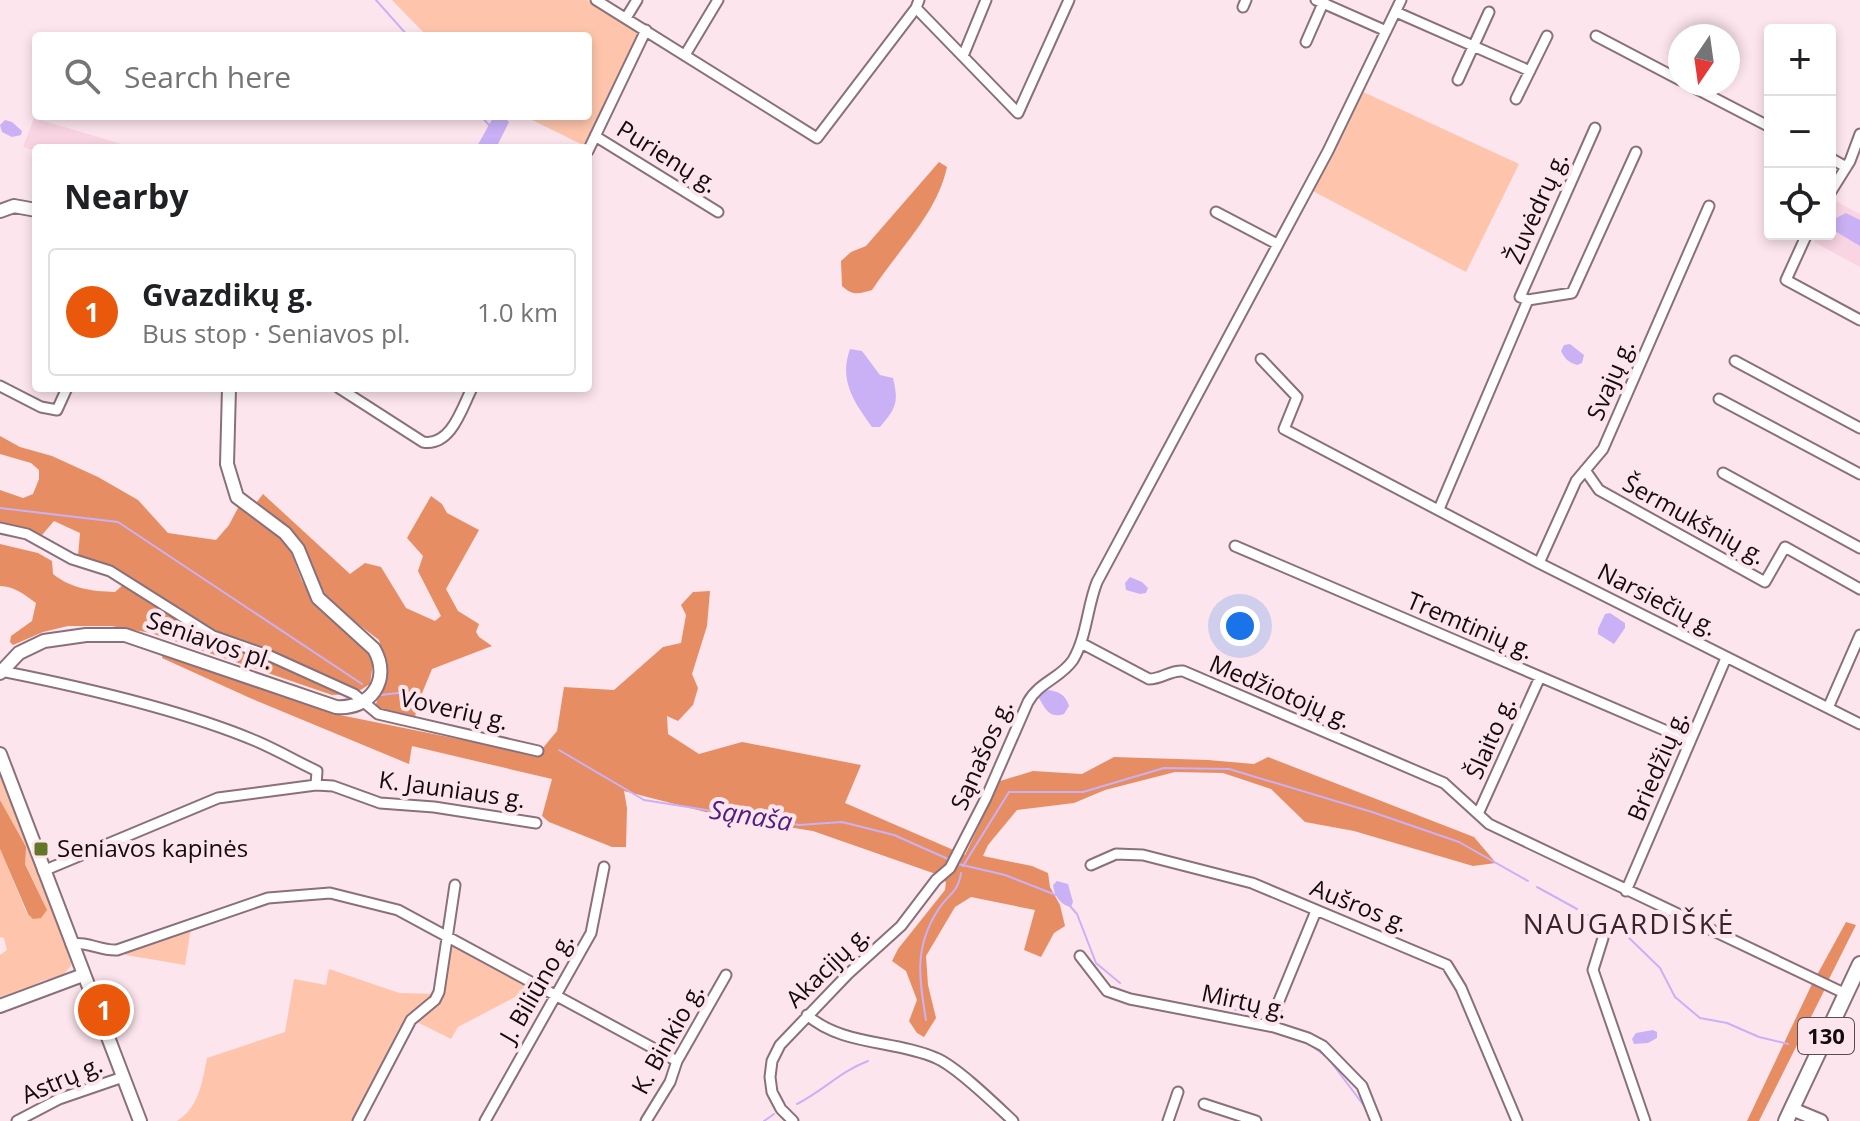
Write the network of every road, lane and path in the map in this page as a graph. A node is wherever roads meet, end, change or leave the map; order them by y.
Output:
1 (596, 0) edge
2 (637, 0) edge
3 (718, 0) edge
4 (986, 0) edge
5 (1069, 0) edge
6 (1401, 0) edge
7 (1321, 1) edge
8 (917, 4) edge
9 (1396, 12) junction
10 (1489, 12) dead end
11 (626, 18) junction
12 (646, 30) junction
13 (1384, 30) junction
14 (1547, 36) dead end
15 (1596, 36) dead end
16 (1306, 42) dead end
17 (1473, 46) junction
18 (685, 55) junction
19 (963, 56) junction
20 (1530, 71) junction
21 (1668, 74) edge
22 (1458, 80) dead end
23 (1710, 96) edge
24 (1516, 99) dead end
25 (1764, 124) edge
26 (1595, 128) dead end
27 (1860, 134) edge
28 (595, 136) junction
29 (591, 144) edge
30 (1636, 152) dead end
31 (1836, 161) edge
32 (1846, 167) junction
33 (1836, 183) edge
34 (1709, 206) dead end
35 (32, 209) edge
36 (0, 211) edge
37 (718, 212) dead end
38 (1216, 212) dead end
39 (1804, 240) edge
40 (1277, 244) junction
41 (1528, 300) junction
42 (1860, 320) edge
43 (1261, 359) dead end
44 (1735, 361) dead end
45 (0, 386) edge
46 (65, 392) edge
47 (229, 392) edge
48 (345, 392) edge
49 (470, 392) edge
50 (1719, 399) dead end
51 (1860, 428) edge
52 (1585, 470) junction
53 (1723, 473) dead end
54 (1860, 474) edge
55 (1439, 509) junction
56 (0, 528) edge
57 (1235, 546) dead end
58 (1860, 548) edge
59 (1539, 563) junction
60 (1860, 589) edge
61 (1860, 635) edge
62 (1081, 643) junction
63 (1726, 658) junction
64 (1, 672) edge
65 (1540, 677) junction
66 (363, 703) junction
67 (1828, 708) junction
68 (1860, 724) edge
69 (1690, 741) junction
70 (538, 751) dead end
71 (0, 754) edge
72 (316, 785) junction
73 (1478, 814) junction
74 (536, 823) dead end
75 (959, 855) joint
76 (1091, 865) dead end
77 (604, 867) dead end
78 (43, 871) junction
79 (455, 885) dead end
80 (1626, 891) junction
81 (1316, 911) junction
82 (449, 936) junction
83 (1603, 938) dead end
84 (71, 944) junction
85 (1080, 956) dead end
86 (1860, 964) edge
87 (83, 975) junction
88 (726, 975) dead end
89 (556, 994) junction
90 (1846, 994) junction
91 (0, 1006) edge
92 (807, 1015) junction
93 (1274, 1027) junction
94 (677, 1061) junction
95 (123, 1077) junction
96 (1178, 1092) dead end
97 (1204, 1104) dead end
98 (1789, 1115) edge
99 (17, 1121) edge
100 (140, 1121) edge
101 (358, 1121) edge
102 (485, 1121) edge
103 (646, 1121) edge
104 (793, 1121) edge
105 (1013, 1121) edge
106 (1168, 1121) edge
107 (1256, 1121) edge
108 (1376, 1121) edge
109 (1517, 1121) edge
110 (1645, 1121) edge
111 (1821, 1121) edge

1 - 11 street
2 - 11 street
3 - 18 street
4 - 19 street
5 - 19 street
6 - 9 street
7 - 13 street
7 - 16 street
8 - 18 street
8 - 19 street
9 - 13 street
9 - 17 street
10 - 17 street
11 - 12 street
12 - 18 street
12 - 28 street
13 - 40 street
14 - 20 street
15 - 21 street
17 - 20 street
17 - 22 street
20 - 24 street
23 - 25 street
26 - 41 street, Žuvėdrų g.
27 - 32 street
28 - 29 street
28 - 37 street, Purienų g.
30 - 41 street
31 - 32 street
32 - 33 street
34 - 52 street, Svajų g.
35 - 36 main road
38 - 40 street
39 - 42 street
40 - 62 street
41 - 55 street
43 - 55 street, Narsiečių g.
44 - 51 street
45 - 46 street
47 - 66 main road
48 - 49 street
50 - 54 street
52 - 59 street, Svajų g.
52 - 60 street, Šermukšnių g.
53 - 58 street
55 - 59 street, Narsiečių g.
56 - 66 street, Voverių g.
57 - 65 street, Tremtinių g.
59 - 63 street, Narsiečių g.
61 - 67 street
62 - 73 street, Medžiotojų g.
62 - 75 street, Sąnašos g.
63 - 67 street, Narsiečių g.
63 - 69 street, Briedžių g.
64 - 66 main road, Seniavos pl.
64 - 72 street, Seniavos pl.
65 - 69 street, Tremtinių g.
65 - 73 street, Šlaito g.
66 - 70 street, Voverių g.
67 - 68 street, Narsiečių g.
69 - 80 street, Briedžių g.
71 - 78 main road
72 - 74 street, K. Jauniaus g.
72 - 78 street, K. Jauniaus g.
73 - 80 street, Medžiotojų g.
75 - 92 street, Akacijų g.
76 - 81 street, Aušros g.
77 - 89 street, J. Biliūno g.
78 - 84 main road
79 - 82 street
80 - 90 street, Medžiotojų g.
81 - 93 street
81 - 109 street, Aušros g.
82 - 84 street
82 - 89 street
82 - 101 street
83 - 110 street
84 - 87 main road
85 - 93 street, Mirtų g.
86 - 90 main road, 130
87 - 91 main road
87 - 95 main road
88 - 94 street, K. Binkio g.
89 - 94 street
89 - 102 street, J. Biliūno g.
90 - 98 main road, 130
92 - 104 street, Akacijų g.
92 - 105 street
93 - 108 street, Mirtų g.
94 - 103 street, K. Binkio g.
95 - 99 street, Astrų g.
95 - 100 main road
96 - 106 street
97 - 107 street
98 - 111 main road

